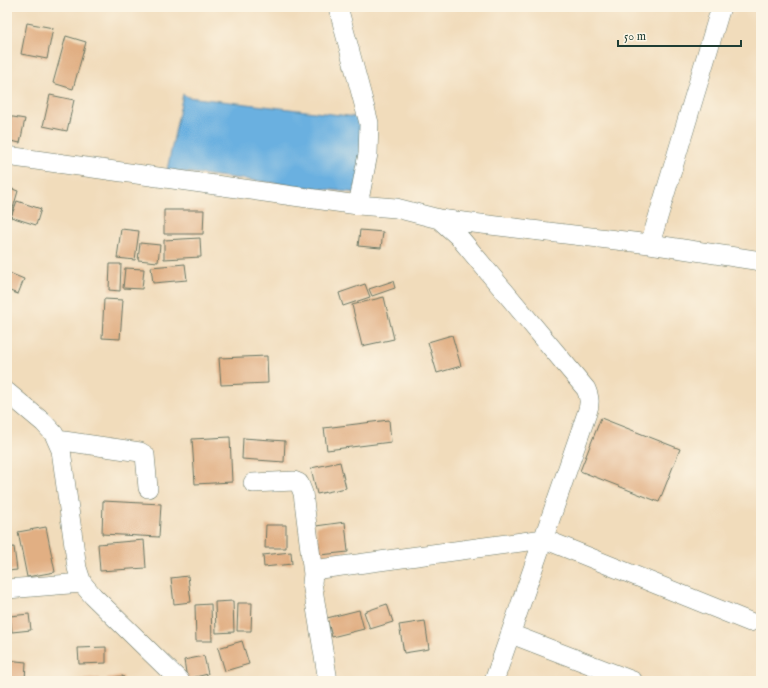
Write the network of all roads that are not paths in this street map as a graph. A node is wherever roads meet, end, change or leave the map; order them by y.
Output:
1 (338, 7) edge
2 (721, 7) edge
3 (7, 156) edge
4 (358, 205) junction
5 (439, 219) junction
6 (650, 244) junction
7 (761, 261) edge
8 (7, 392) edge
9 (57, 440) junction
10 (253, 483) dead end
11 (148, 488) dead end
12 (544, 539) junction
13 (313, 574) junction
14 (82, 583) junction
15 (7, 589) edge
16 (750, 622) dead end
17 (511, 634) junction
18 (180, 681) edge
19 (328, 681) edge
20 (494, 681) edge
21 (633, 681) edge

1 - 4 street
2 - 6 street
3 - 4 street
4 - 5 street
5 - 6 street
5 - 12 street
6 - 7 street
8 - 9 street
9 - 11 street
9 - 14 street
10 - 13 street
12 - 13 street
12 - 16 street
12 - 17 street
13 - 19 street
14 - 15 street
14 - 18 street
17 - 20 street
17 - 21 street

